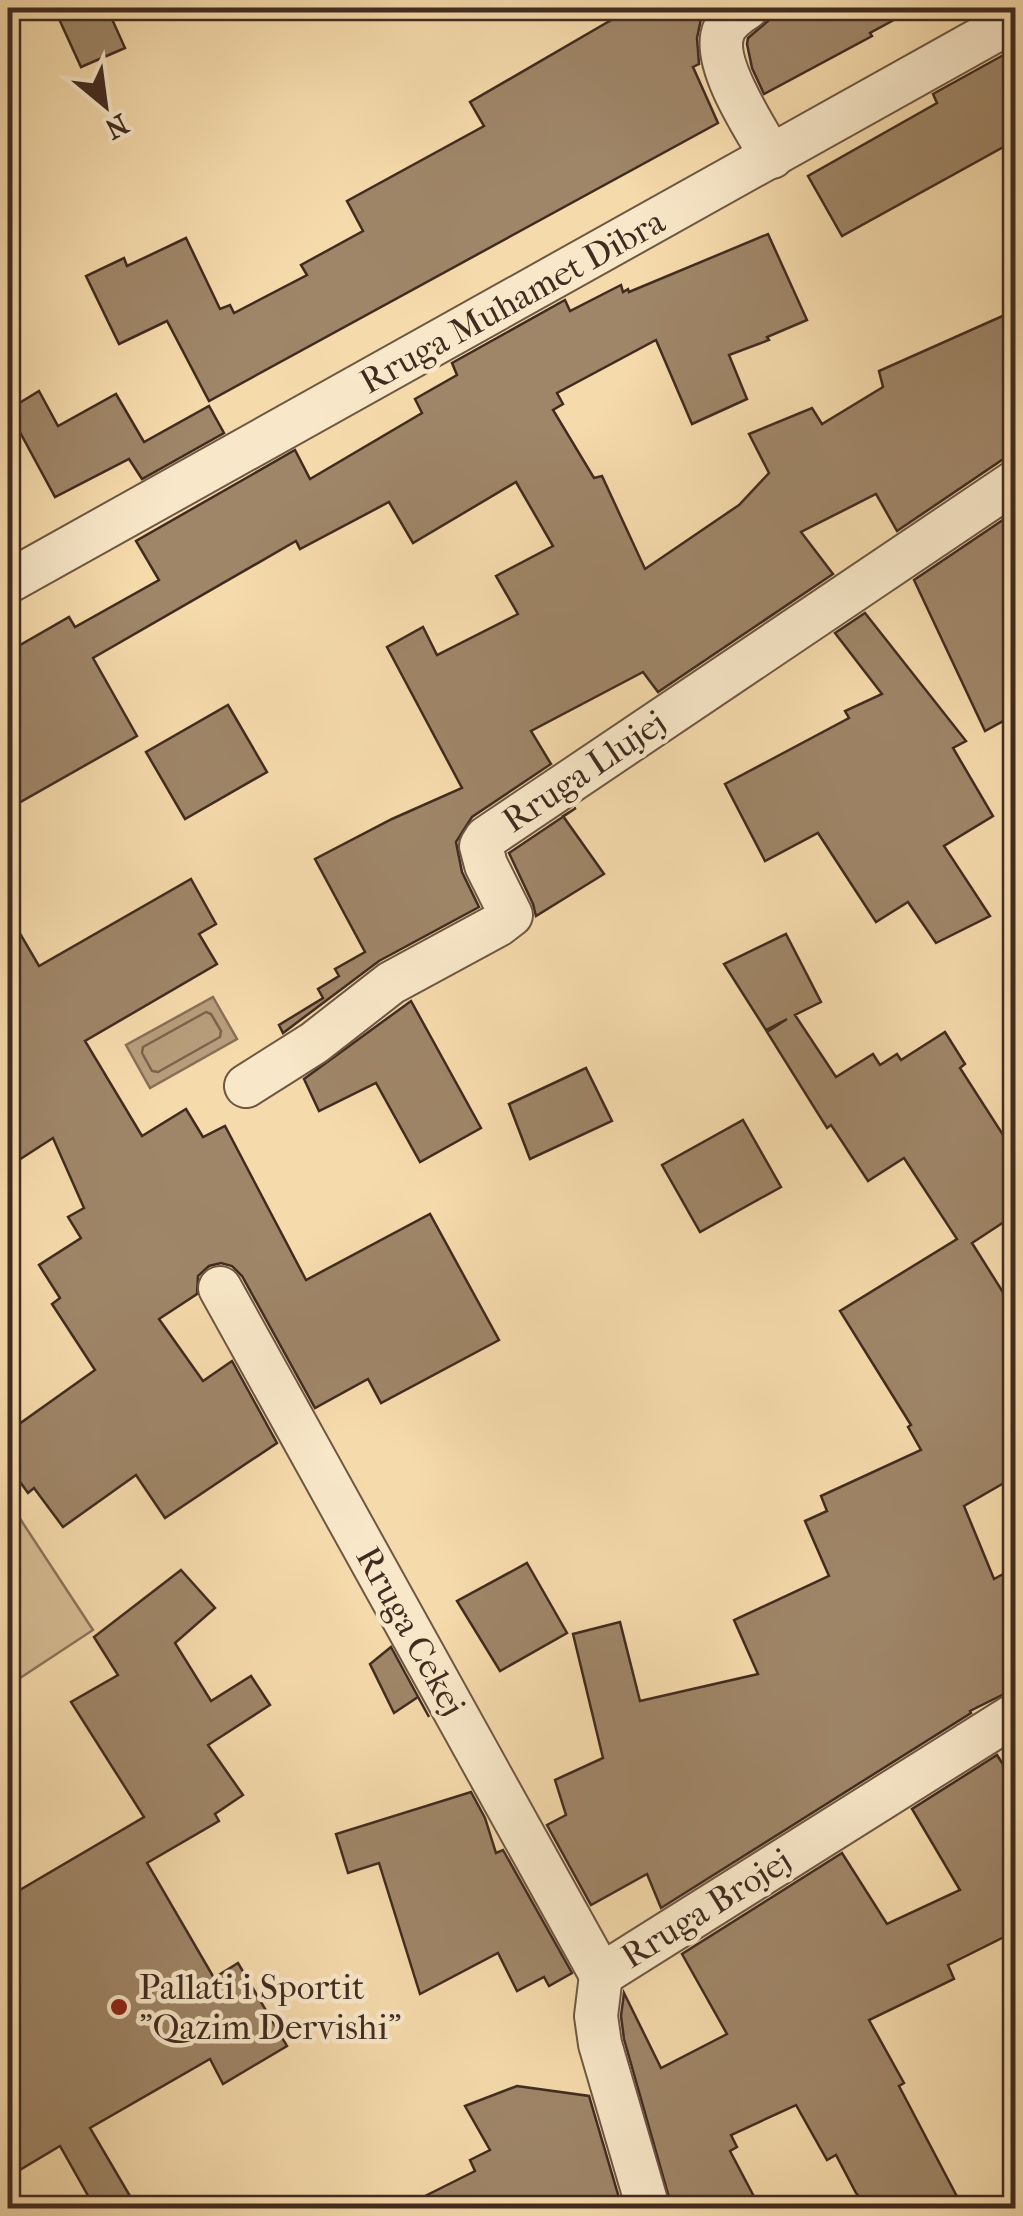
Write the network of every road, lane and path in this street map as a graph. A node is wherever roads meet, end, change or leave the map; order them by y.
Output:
1 (746, 8) edge
2 (1016, 19) edge
3 (772, 157) junction
4 (1016, 481) edge
5 (8, 582) edge
6 (246, 1086) dead end
7 (220, 1288) dead end
8 (1016, 1714) edge
9 (601, 1975) junction
10 (648, 2208) edge

1 - 3 street
2 - 3 street, Rruga Muhamet Dibra
3 - 5 street, Rruga Muhamet Dibra
4 - 6 street, Rruga Llujej
7 - 9 street, Rruga Cekej
8 - 9 street, Rruga Brojej
9 - 10 street, Rruga Brojej

